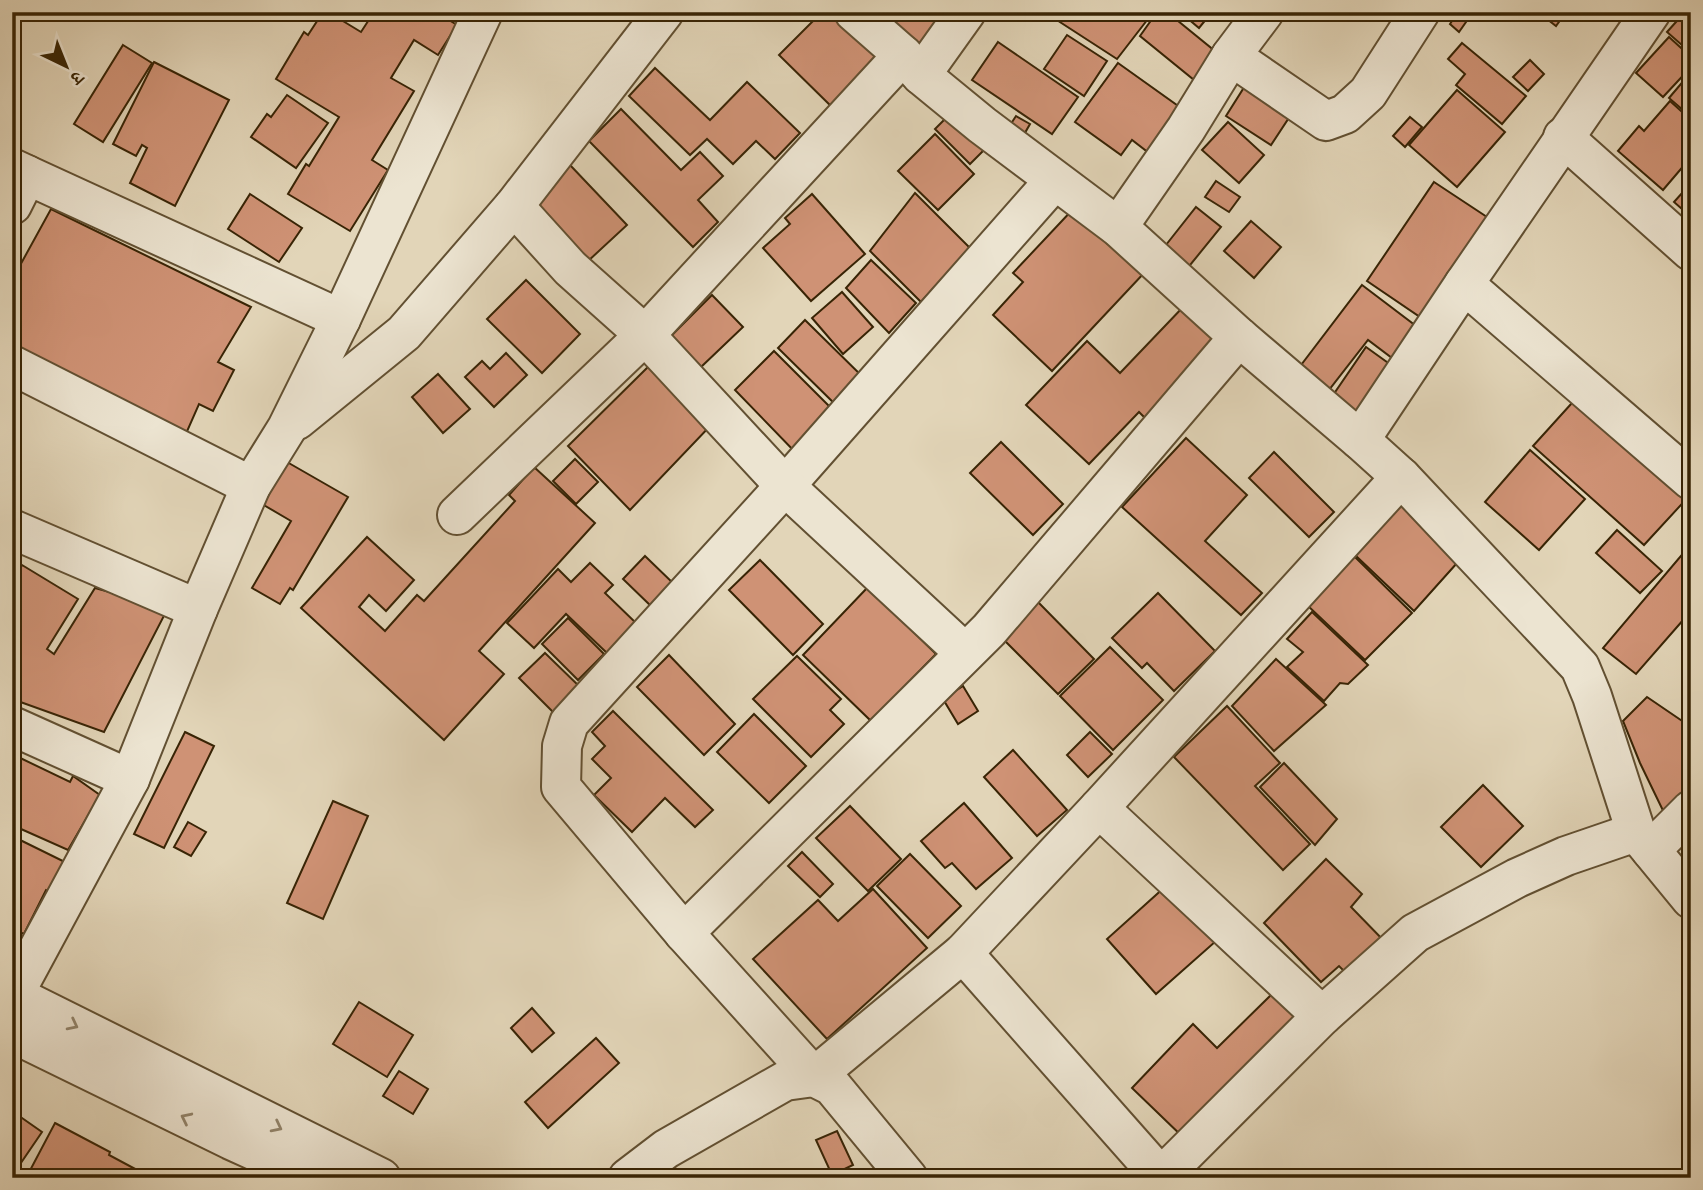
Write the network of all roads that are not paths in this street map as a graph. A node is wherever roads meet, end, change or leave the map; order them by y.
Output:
1 (483, 12) edge
2 (664, 12) edge
3 (853, 12) edge
4 (966, 12) edge
5 (1264, 12) edge
6 (1420, 12) edge
7 (1651, 12) edge
8 (1231, 56) junction
9 (912, 65) junction
10 (1563, 137) junction
11 (1055, 181) junction
12 (17, 183) edge
13 (514, 206) junction
14 (1118, 227) junction
15 (1691, 251) edge
16 (1464, 284) junction
17 (341, 319) junction
18 (645, 335) junction
19 (1239, 337) junction
20 (12, 365) edge
21 (287, 428) junction
22 (1360, 440) junction
23 (1401, 477) junction
24 (1691, 480) edge
25 (251, 486) junction
26 (785, 486) junction
27 (457, 515) dead end
28 (12, 529) edge
29 (198, 609) junction
30 (965, 653) junction
31 (12, 726) edge
32 (130, 779) junction
33 (1100, 808) junction
34 (1691, 810) edge
35 (1644, 841) junction
36 (1691, 899) edge
37 (684, 933) junction
38 (963, 953) junction
39 (13, 996) edge
40 (1322, 1016) junction
41 (12, 1033) edge
42 (814, 1077) junction
43 (1161, 1177) edge
44 (315, 1178) edge
45 (381, 1178) edge
46 (628, 1178) edge
47 (908, 1178) edge

1 - 17 street
2 - 13 street
3 - 9 street
4 - 9 street
5 - 8 street
6 - 8 street
7 - 10 street
8 - 14 street
9 - 11 street
9 - 18 street
10 - 15 street
10 - 16 street
11 - 14 street
11 - 26 street
12 - 17 street
13 - 18 street
13 - 21 street
14 - 19 street
16 - 22 street
16 - 24 street
17 - 21 street
18 - 26 street
18 - 27 street
19 - 22 street
19 - 30 street
20 - 25 street
21 - 25 street
22 - 23 street
23 - 33 street
23 - 35 street
25 - 29 street
26 - 30 street
26 - 37 street
28 - 29 street
29 - 32 street
30 - 37 street
31 - 32 street
32 - 39 street
33 - 38 street
33 - 40 street
34 - 35 street
35 - 36 street
35 - 40 street
37 - 42 street
38 - 42 street
38 - 43 street
39 -> 45 street
40 - 43 street
44 -> 41 street
42 - 46 street
42 - 47 street

